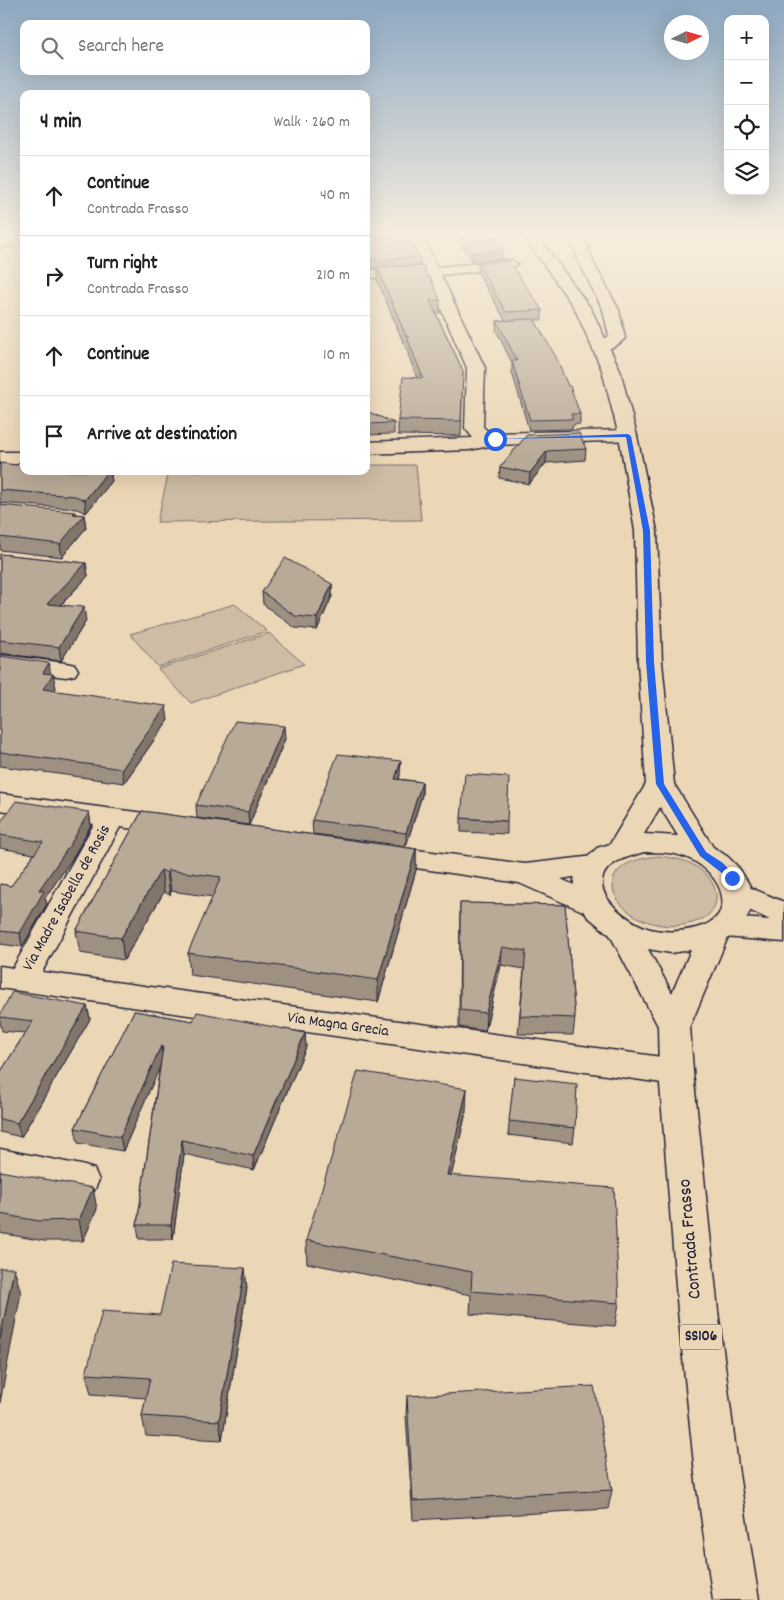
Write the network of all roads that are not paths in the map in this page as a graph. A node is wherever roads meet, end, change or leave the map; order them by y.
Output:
1 (449, 310) edge
2 (583, 310) edge
3 (611, 310) edge
4 (600, 346) junction
5 (628, 436) junction
6 (495, 439) junction
7 (370, 448) edge
8 (0, 458) edge
9 (20, 458) edge
10 (0, 662) edge
11 (66, 670) dead end
12 (660, 784) junction
13 (0, 802) edge
14 (112, 817) junction
15 (201, 829) edge
16 (622, 847) junction
17 (348, 850) edge
18 (703, 854) junction
19 (594, 865) junction
20 (525, 874) junction
21 (739, 893) junction
22 (594, 906) junction
23 (784, 914) edge
24 (623, 930) junction
25 (719, 931) junction
26 (784, 931) edge
27 (11, 978) edge
28 (674, 1026) junction
29 (676, 1072) junction
30 (0, 1164) edge
31 (81, 1180) dead end
32 (736, 1600) edge

1 - 6 street
2 - 4 street
3 - 4 street
4 - 5 street
5 - 6 street
5 - 12 street
6 - 7 street
8 - 9 street
10 - 11 street
12 - 16 street
12 - 18 street
13 - 14 street, Via Madre Isabella de Rosis
14 - 15 street, Via Madre Isabella de Rosis
14 - 27 street, Via Madre Isabella de Rosis
16 - 18 street
16 - 19 street
17 - 20 street
18 - 21 street
19 - 20 street
19 - 22 street
20 - 22 street
21 - 23 street
21 - 25 street, SS106
22 - 24 street, SS106
24 - 25 street, SS106
24 - 28 street, Contrada Frasso / SS106
25 - 26 street
25 - 28 street, Contrada Frasso / SS106
27 - 29 street, Via Magna Grecia
28 - 29 street, Contrada Frasso / SS106
29 - 32 street, Contrada Frasso / SS106
30 - 31 street

